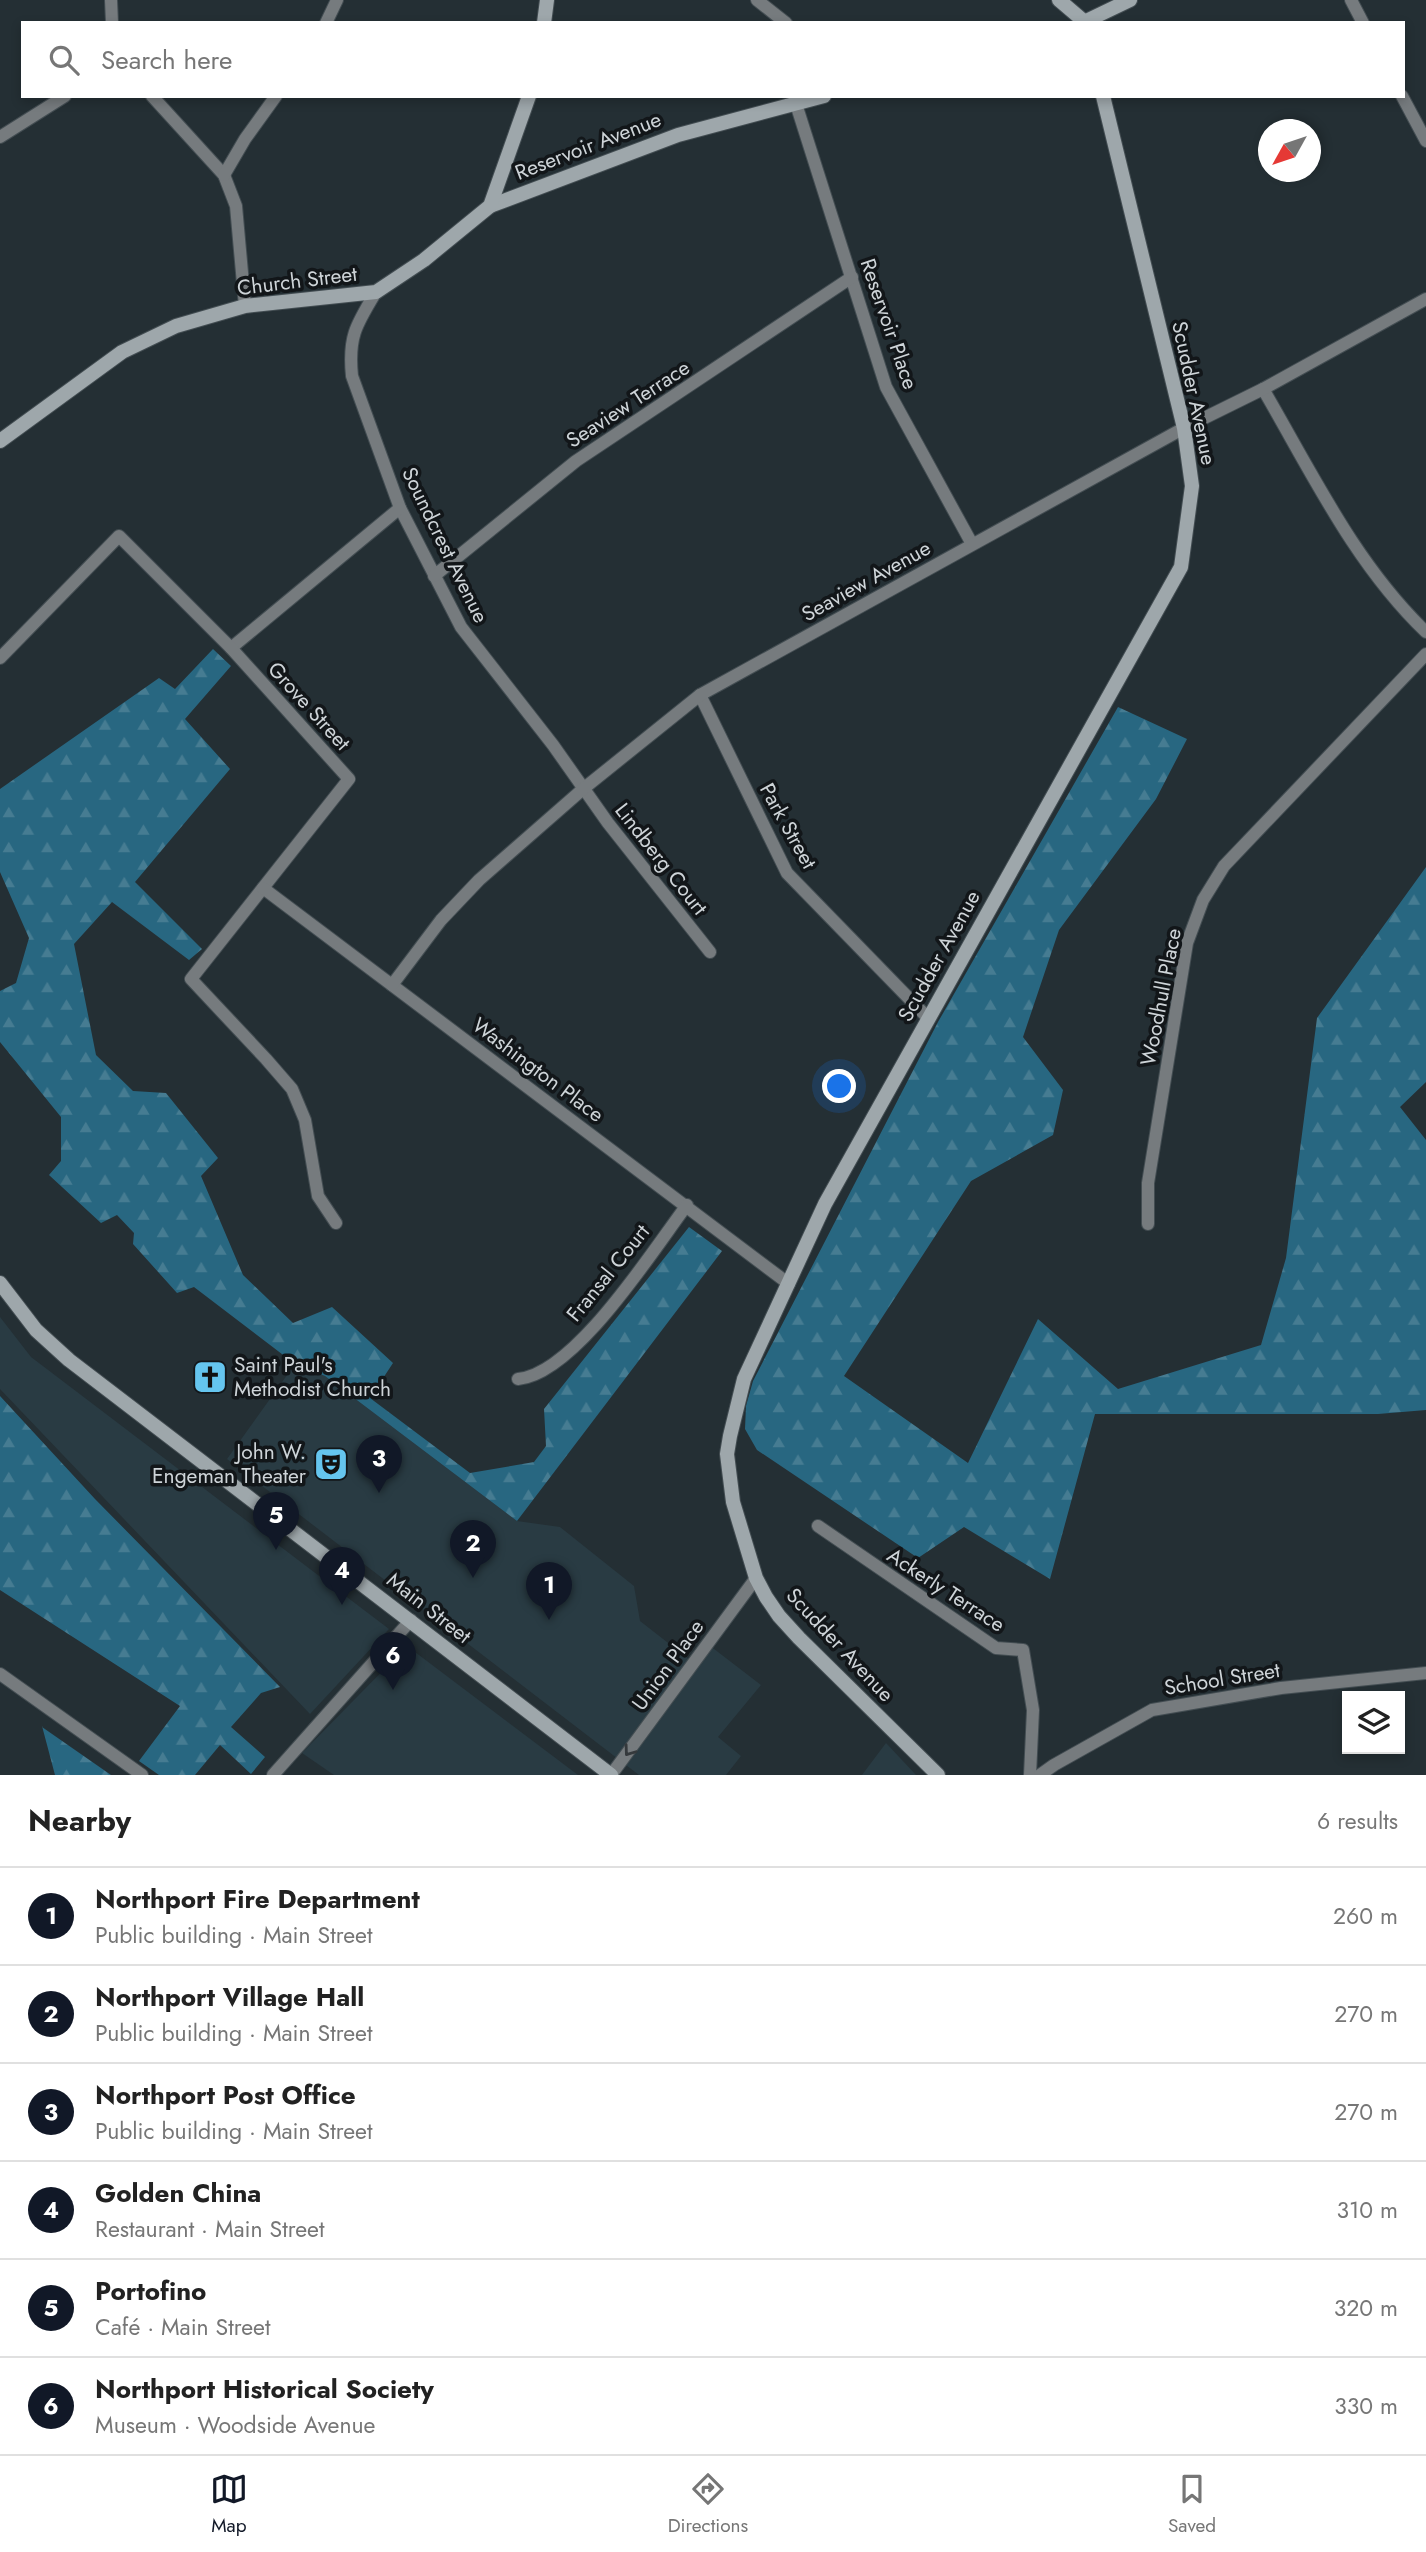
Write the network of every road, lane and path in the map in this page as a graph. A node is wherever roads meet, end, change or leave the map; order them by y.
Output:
1 (111, 0) edge
2 (337, 0) edge
3 (547, 0) edge
4 (757, 0) edge
5 (1059, 0) edge
6 (1130, 0) edge
7 (1351, 0) edge
8 (112, 21) edge
9 (327, 21) edge
10 (544, 21) edge
11 (783, 21) edge
12 (1083, 21) edge
13 (1086, 21) edge
14 (1362, 21) edge
15 (62, 98) edge
16 (154, 98) edge
17 (275, 98) edge
18 (528, 98) edge
19 (817, 98) edge
20 (1103, 98) edge
21 (1403, 98) edge
22 (796, 104) junction
23 (0, 137) edge
24 (1426, 141) edge
25 (224, 174) junction
26 (490, 206) junction
27 (852, 277) junction
28 (376, 292) junction
29 (1426, 299) edge
30 (244, 306) junction
31 (1263, 389) junction
32 (1184, 428) junction
33 (0, 441) edge
34 (400, 508) junction
35 (972, 544) junction
36 (434, 576) junction
37 (1426, 632) edge
38 (231, 648) junction
39 (1426, 654) edge
40 (0, 658) edge
41 (700, 695) junction
42 (583, 789) junction
43 (263, 888) junction
44 (710, 951) dead end
45 (392, 985) junction
46 (928, 1018) junction
47 (687, 1205) junction
48 (336, 1223) dead end
49 (1148, 1224) dead end
50 (0, 1283) edge
51 (789, 1284) junction
52 (518, 1379) dead end
53 (818, 1526) dead end
54 (756, 1577) junction
55 (411, 1620) junction
56 (0, 1674) edge
57 (1426, 1674) edge
58 (142, 1775) edge
59 (273, 1775) edge
60 (611, 1775) edge
61 (938, 1775) edge
62 (1030, 1775) edge
63 (1041, 1775) edge

1 - 8 street
2 - 9 street
3 - 10 street
4 - 11 street
5 - 12 street
6 - 13 street
7 - 14 street
15 - 23 street
16 - 25 street
17 - 25 street
18 - 26 street
19 - 22 street, Reservoir Avenue
20 - 32 street, Scudder Avenue
21 - 24 street
22 - 26 street, Reservoir Avenue
22 - 27 street, Reservoir Place
25 - 30 street
26 - 28 street, Church Street
27 - 35 street, Reservoir Place
27 - 36 street, Seaview Terrace
28 - 30 street, Church Street
28 - 34 street, Soundcrest Avenue
29 - 31 street, Seaview Avenue
30 - 33 street, Church Street
31 - 32 street, Seaview Avenue
31 - 37 street
32 - 35 street, Seaview Avenue
32 - 46 street, Scudder Avenue
34 - 36 street, Soundcrest Avenue
34 - 38 street
35 - 41 street, Seaview Avenue
36 - 42 street, Soundcrest Avenue
38 - 40 street, Grove Street
38 - 43 street, Grove Street
39 - 49 street, Woodhull Place
41 - 42 street, Seaview Avenue
41 - 46 street, Park Street
42 - 44 street, Lindberg Court
42 - 45 street, Seaview Avenue
43 - 45 street, Washington Place
43 - 48 street, Grove Street
45 - 47 street, Washington Place
46 - 51 street, Scudder Avenue
47 - 51 street, Washington Place
47 - 52 street, Fransal Court
50 - 55 street, Main Street
51 - 54 street, Scudder Avenue
53 - 62 street, Ackerly Terrace
54 -> 60 street, Union Place
54 - 61 street, Scudder Avenue
55 - 59 street
55 - 60 street, Main Street
56 - 58 street
57 - 63 street, School Street

